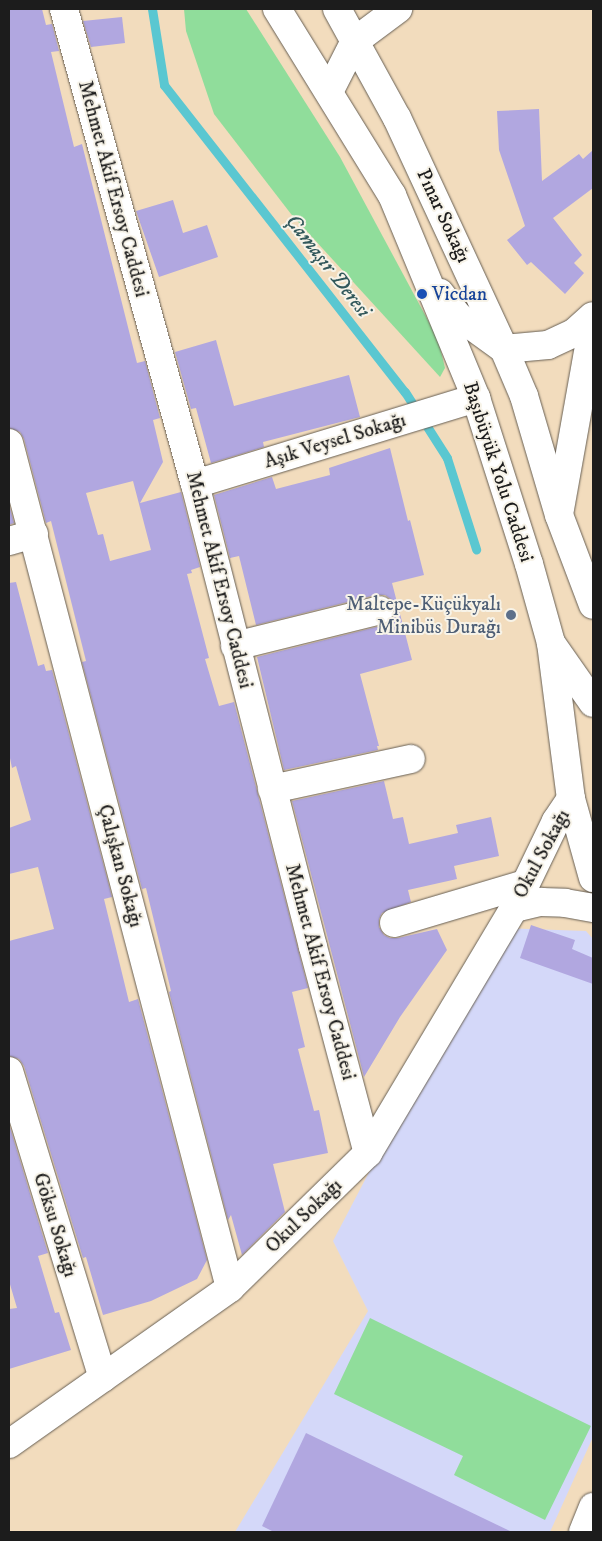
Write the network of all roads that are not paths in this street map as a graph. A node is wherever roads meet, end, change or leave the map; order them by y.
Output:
1 (64, 9) edge
2 (276, 9) edge
3 (337, 9) edge
4 (398, 9) edge
5 (354, 41) junction
6 (329, 92) junction
7 (424, 271) junction
8 (593, 316) edge
9 (593, 324) edge
10 (504, 349) junction
11 (476, 398) junction
12 (9, 443) edge
13 (195, 484) junction
14 (559, 516) junction
15 (21, 538) edge
16 (593, 605) edge
17 (380, 610) dead end
18 (551, 643) junction
19 (235, 646) junction
20 (593, 703) edge
21 (411, 759) dead end
22 (272, 790) junction
23 (571, 799) junction
24 (593, 878) edge
25 (519, 896) junction
26 (593, 908) edge
27 (394, 923) dead end
28 (9, 1071) edge
29 (368, 1153) junction
30 (230, 1288) junction
31 (103, 1378) junction
32 (9, 1444) edge
33 (593, 1507) edge
34 (583, 1532) edge

1 - 13 street, Mehmet Akif Ersoy Caddesi
2 - 6 street
3 - 5 street, Pınar Sokağı
4 - 5 street
5 - 6 street
5 - 10 street, Pınar Sokağı
6 - 7 street, Başıbüyük Yolu Caddesi
7 - 10 street
7 - 11 street, Başıbüyük Yolu Caddesi
8 - 10 street
9 - 14 street
10 - 14 street, Pınar Sokağı
11 - 13 street, Aşık Veysel Sokağı
11 - 18 street, Başıbüyük Yolu Caddesi
12 - 15 street, Çalışkan Sokağı
13 - 19 street, Mehmet Akif Ersoy Caddesi
14 - 16 street
15 - 30 street, Çalışkan Sokağı
17 - 19 street
18 - 20 street
18 - 23 street, Başıbüyük Yolu Caddesi
19 - 22 street, Mehmet Akif Ersoy Caddesi
21 - 22 street
22 - 29 street, Mehmet Akif Ersoy Caddesi
23 - 24 street, Başıbüyük Yolu Caddesi
23 - 25 street, Okul Sokağı
25 - 26 street, Okul Sokağı
25 - 27 street
25 - 29 street, Okul Sokağı
28 - 31 street, Göksu Sokağı
29 - 30 street, Okul Sokağı
30 - 31 street, Okul Sokağı
31 - 32 street, Okul Sokağı
33 - 34 street

